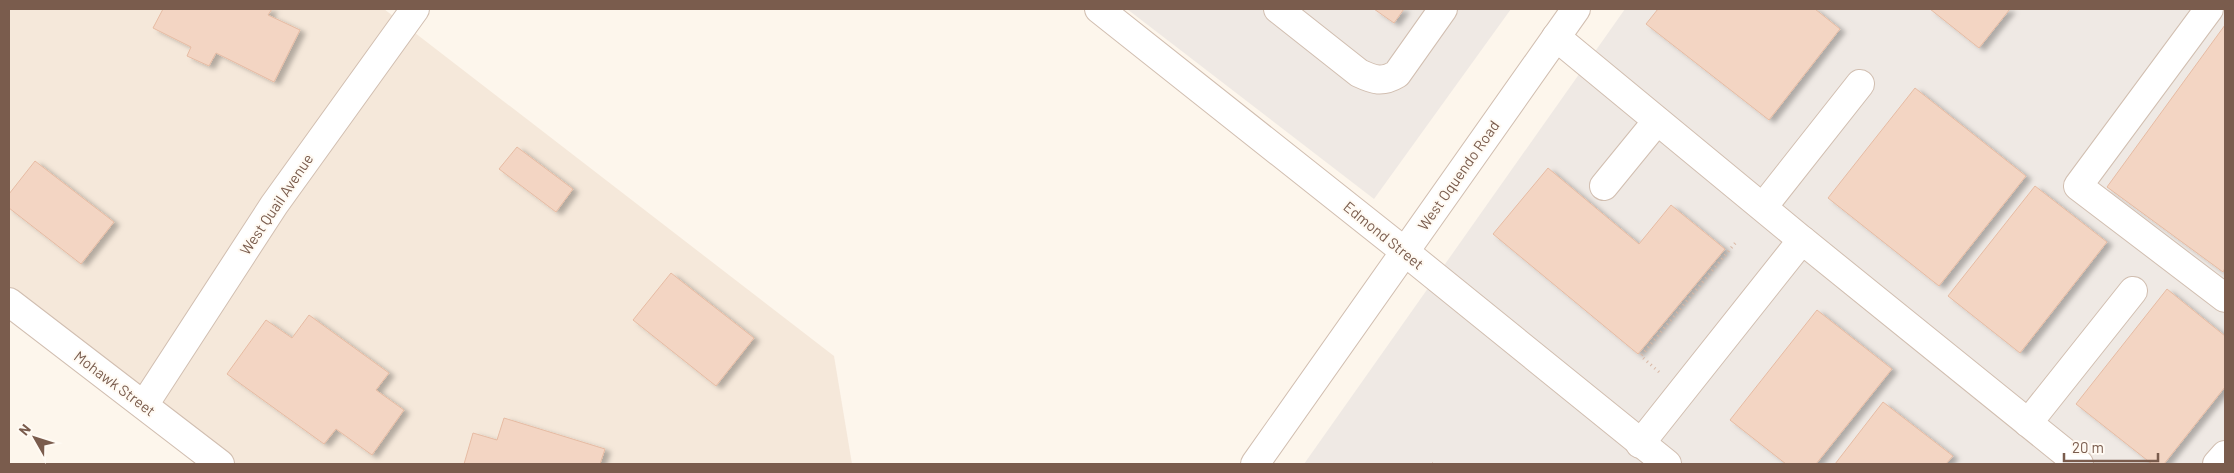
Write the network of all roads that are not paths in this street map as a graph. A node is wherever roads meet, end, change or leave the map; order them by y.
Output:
1 (415, 9) edge
2 (1099, 9) edge
3 (1278, 9) edge
4 (1443, 9) edge
5 (1576, 9) edge
6 (2208, 9) edge
7 (1556, 37) junction
8 (1860, 84) dead end
9 (1657, 121) junction
10 (1604, 186) dead end
11 (1763, 207) junction
12 (1802, 240) junction
13 (1404, 251) junction
14 (2133, 290) dead end
15 (2225, 298) edge
16 (9, 302) edge
17 (144, 404) junction
18 (2028, 422) junction
19 (1640, 444) junction
20 (2225, 454) edge
21 (220, 464) edge
22 (1255, 464) edge
23 (1667, 464) edge
24 (2080, 464) edge
25 (2217, 464) edge

1 - 17 street, West Quail Avenue
2 - 13 street, Edmond Street
3 - 4 street
5 - 7 street, West Oquendo Road
6 - 15 street
7 - 9 street
7 - 13 street, West Oquendo Road
8 - 11 street
9 - 10 street
9 - 11 street
11 - 12 street
12 - 18 street
12 - 19 street
13 - 19 street, Edmond Street
13 - 22 street, West Oquendo Road
14 - 18 street
16 - 17 street, Mohawk Street
17 - 21 street, Mohawk Street
18 - 24 street
19 - 23 street, Edmond Street
20 - 25 street

